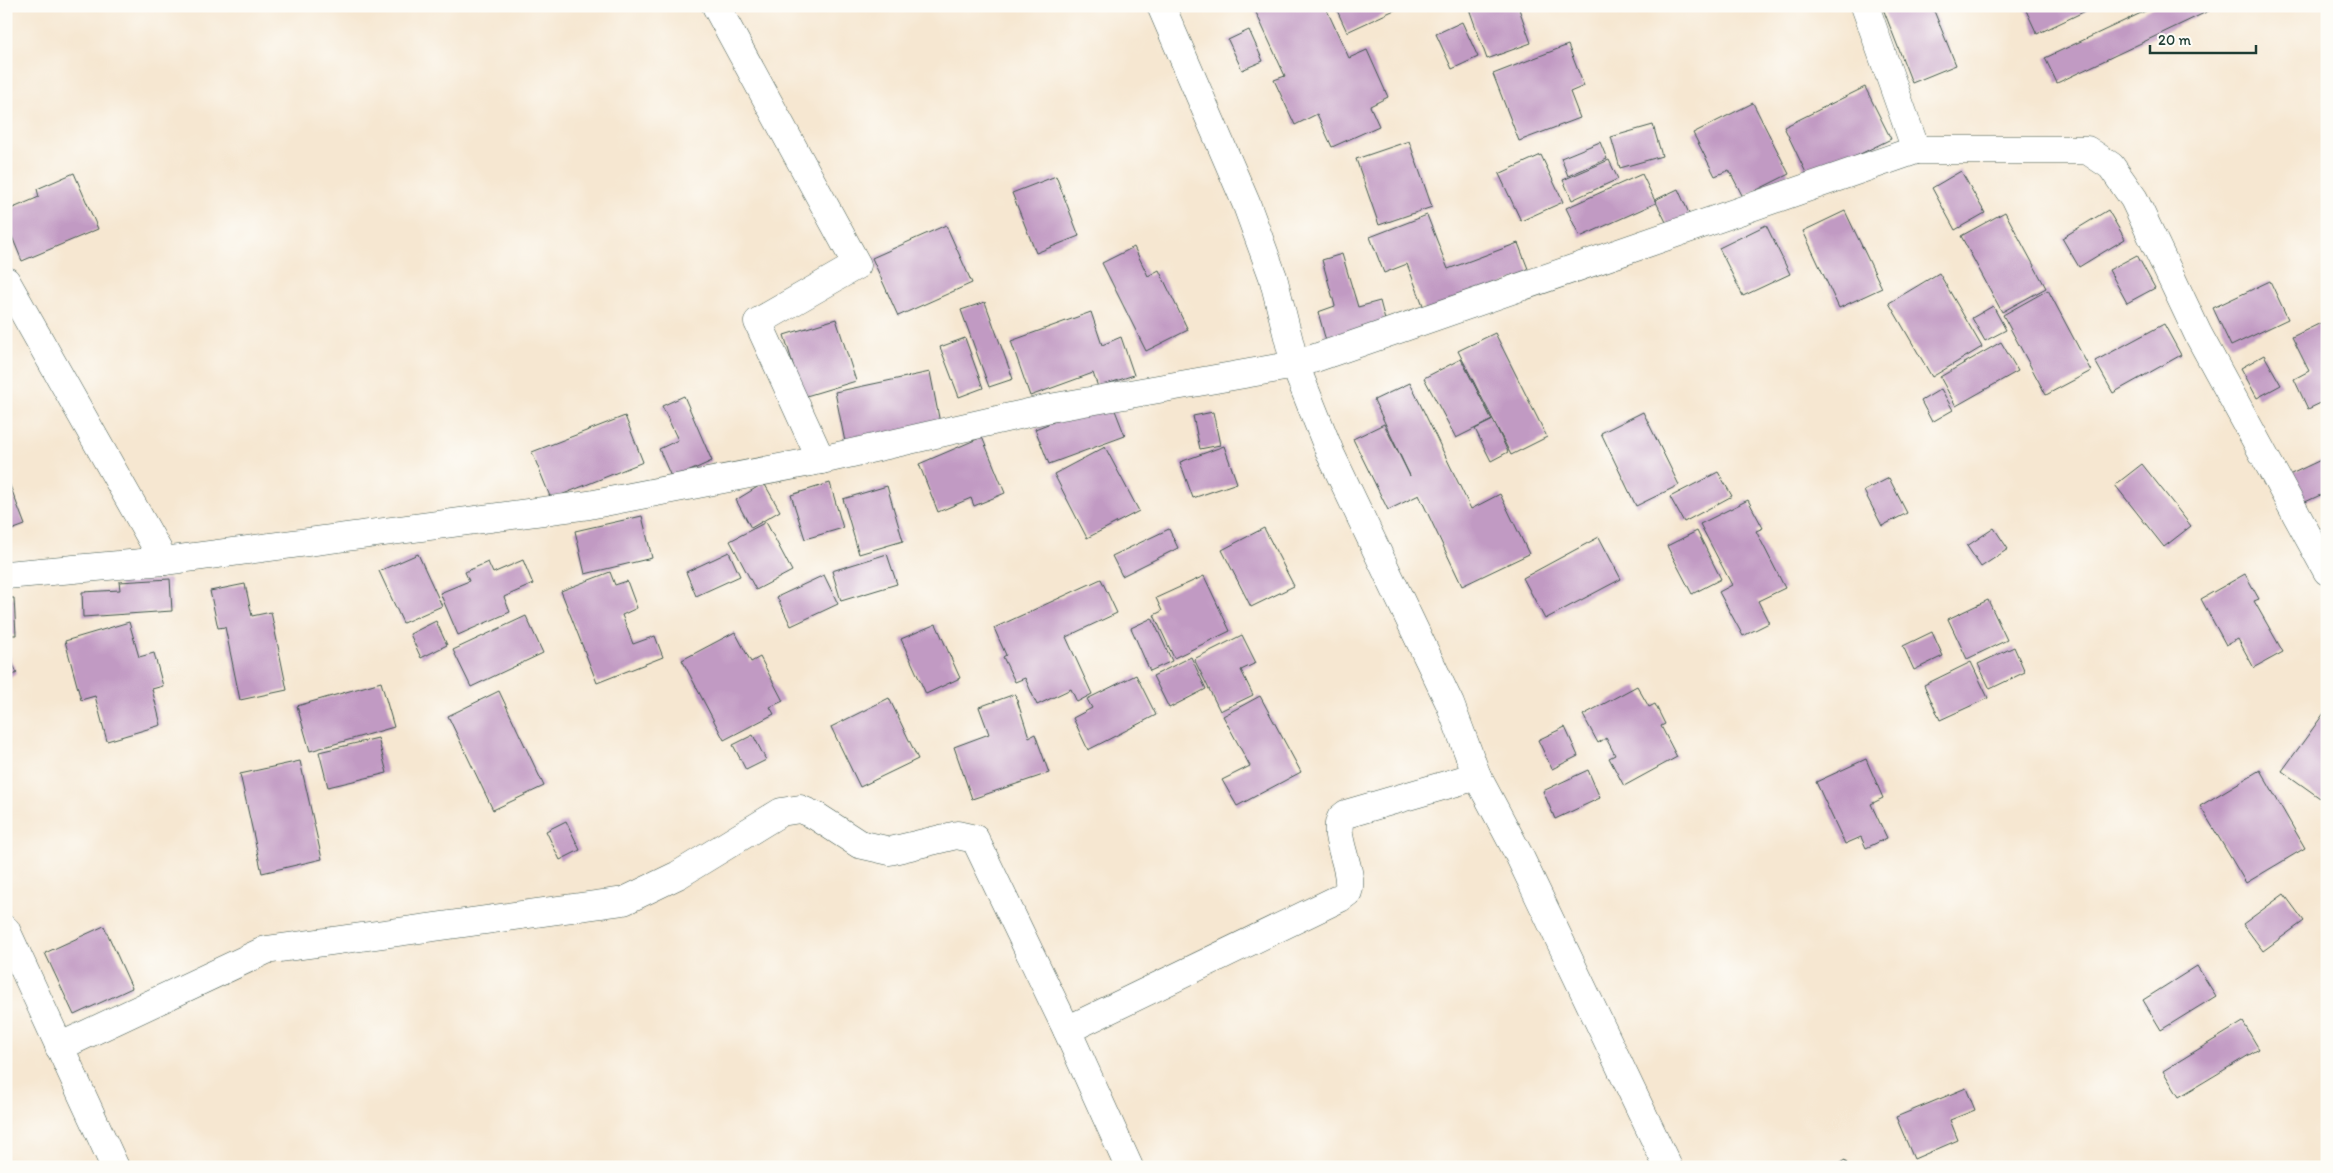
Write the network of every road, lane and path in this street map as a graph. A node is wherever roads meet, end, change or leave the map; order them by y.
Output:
1 (716, 6) edge
2 (1161, 6) edge
3 (1865, 6) edge
4 (1916, 150) junction
5 (6, 281) edge
6 (1295, 365) junction
7 (820, 460) junction
8 (164, 561) junction
9 (2327, 572) edge
10 (6, 575) edge
11 (1477, 776) junction
12 (6, 930) edge
13 (1067, 1030) junction
14 (59, 1046) junction
15 (115, 1167) edge
16 (1129, 1167) edge
17 (1668, 1167) edge

1 - 7 street
2 - 6 street
3 - 4 street
4 - 6 street
4 - 9 street
5 - 8 street
6 - 7 street
6 - 11 street
7 - 8 street
8 - 10 street
11 - 13 street
11 - 17 street
12 - 14 street
13 - 14 street
13 - 16 street
14 - 15 street

